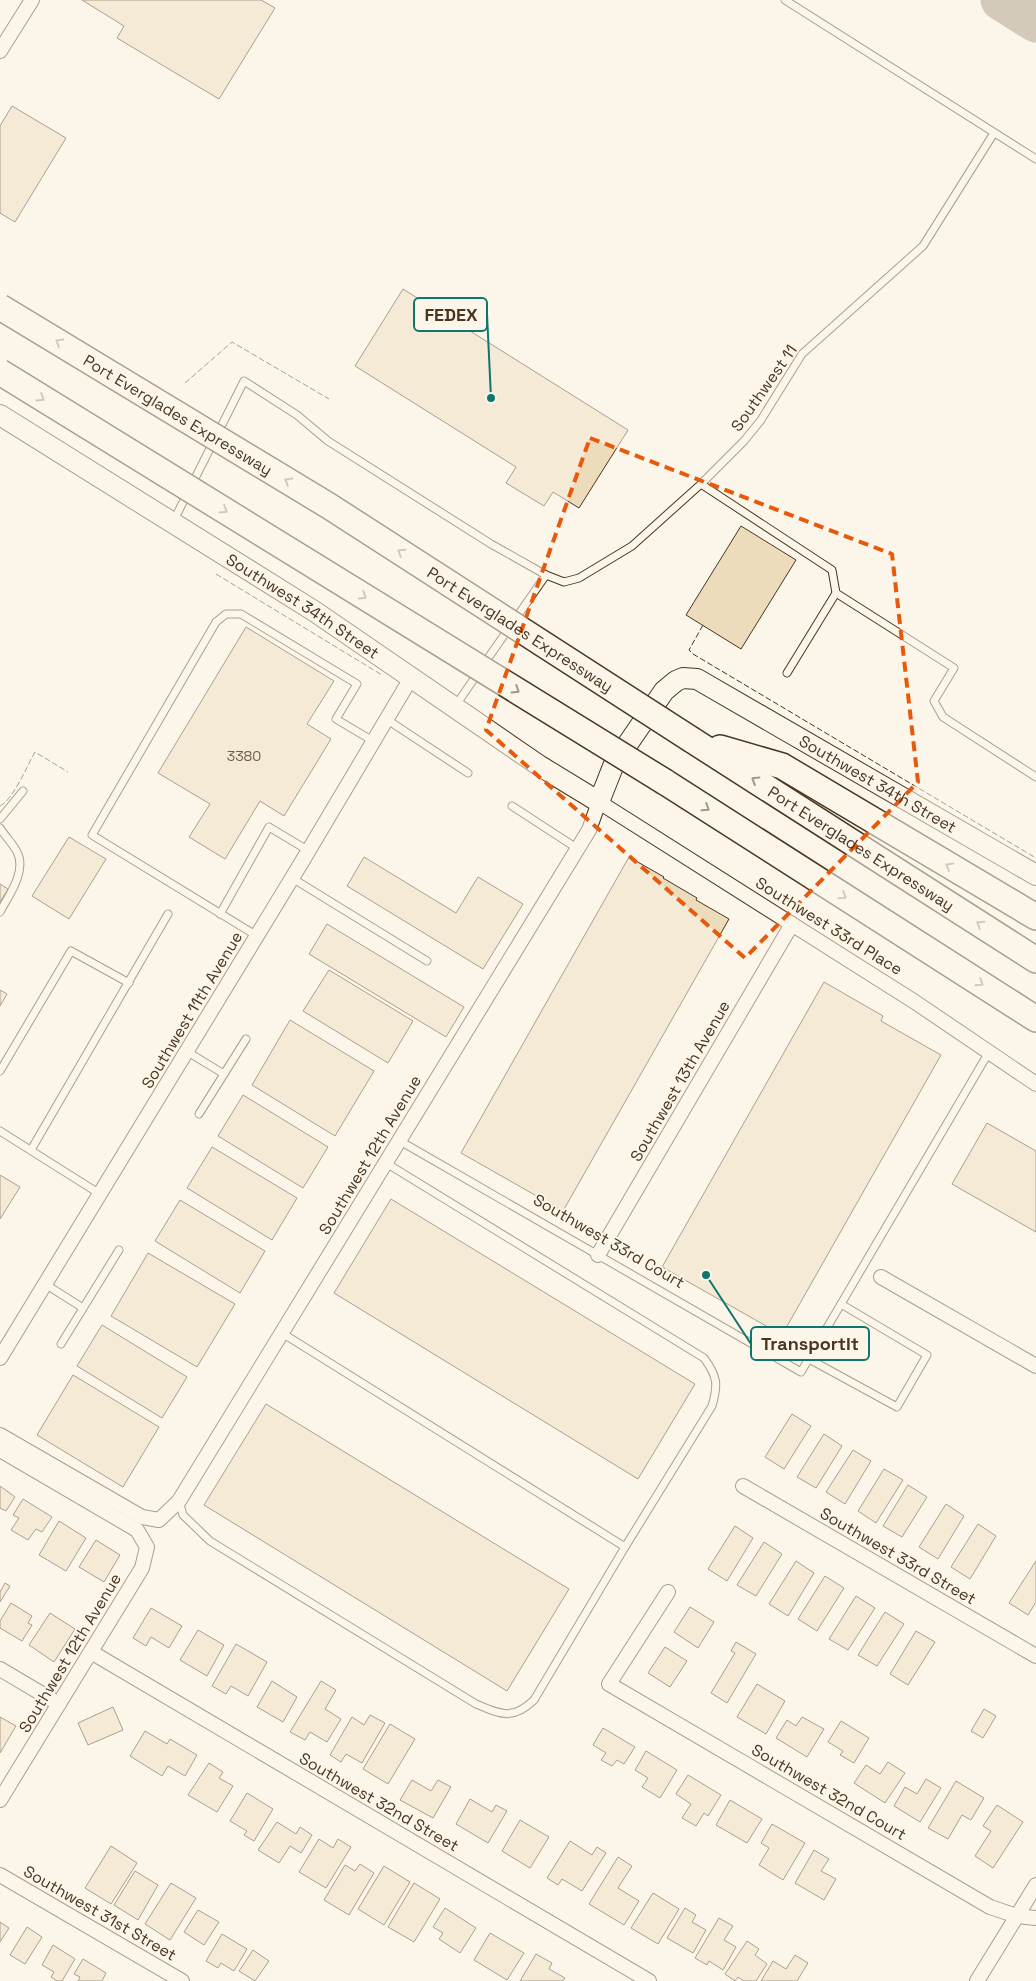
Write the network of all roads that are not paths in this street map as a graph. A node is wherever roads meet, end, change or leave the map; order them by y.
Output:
1 (32, 0) edge
2 (785, 0) edge
3 (0, 52) edge
4 (994, 132) junction
5 (1036, 159) edge
6 (0, 307) edge
7 (0, 372) edge
8 (0, 415) edge
9 (702, 484) junction
10 (173, 522) junction
11 (546, 575) junction
12 (836, 593) junction
13 (787, 673) dead end
14 (410, 678) junction
15 (454, 708) junction
16 (386, 719) junction
17 (692, 740) junction
18 (373, 741) junction
19 (468, 773) dead end
20 (1036, 778) edge
21 (23, 791) dead end
22 (599, 802) junction
23 (512, 806) dead end
24 (0, 819) edge
25 (0, 828) edge
26 (578, 849) junction
27 (309, 850) junction
28 (1036, 875) edge
29 (292, 878) junction
30 (0, 912) edge
31 (168, 914) dead end
32 (220, 914) junction
33 (1036, 917) edge
34 (792, 924) junction
35 (257, 936) junction
36 (1036, 960) edge
37 (427, 961) dead end
38 (129, 983) junction
39 (1036, 1019) edge
40 (246, 1039) dead end
41 (186, 1051) junction
42 (989, 1052) junction
43 (0, 1071) edge
44 (224, 1074) junction
45 (1036, 1084) edge
46 (199, 1114) dead end
47 (0, 1131) edge
48 (400, 1141) junction
49 (31, 1150) junction
50 (386, 1163) junction
51 (100, 1194) junction
52 (119, 1250) dead end
53 (598, 1255) junction
54 (881, 1277) dead end
55 (45, 1284) junction
56 (841, 1304) junction
57 (83, 1308) junction
58 (282, 1333) junction
59 (61, 1344) dead end
60 (0, 1358) edge
61 (809, 1359) junction
62 (1036, 1366) edge
63 (0, 1435) edge
64 (0, 1450) edge
65 (742, 1486) dead end
66 (179, 1501) junction
67 (625, 1547) junction
68 (668, 1592) dead end
69 (91, 1652) junction
70 (1036, 1656) edge
71 (0, 1669) edge
72 (59, 1704) junction
73 (0, 1800) edge
74 (0, 1875) edge
75 (1036, 1885) edge
76 (1017, 1916) junction
77 (1036, 1918) edge
78 (182, 1981) edge
79 (649, 1981) edge
80 (977, 1981) edge

1 - 3 street
2 - 4 lane
4 - 5 lane
4 - 9 lane, Southwest 11
17 -> 6 highway, Port Everglades Expressway, bridge
7 -> 39 highway, bridge
8 - 10 street, Southwest 34th Street
9 - 11 lane, Southwest 11
9 - 12 lane
10 - 11 lane
10 - 14 street, Southwest 34th Street
11 - 15 lane
12 - 13 lane
12 - 20 lane
14 - 15 street, Southwest 34th Street
14 - 16 street, Southwest 11th Avenue
15 - 22 street, Southwest 34th Street
16 - 18 street, Southwest 11th Avenue
16 - 19 lane
33 -> 17 highway
36 -> 17 highway, Port Everglades Expressway
18 - 27 street, Southwest 11th Avenue
18 - 32 lane
21 - 24 lane
22 - 26 street, Southwest 12th Avenue
22 - 28 street, Southwest 34th Street
22 - 34 street, Southwest 33rd Place
23 - 26 lane
25 - 30 lane
26 - 48 street, Southwest 12th Avenue
27 - 29 street, Southwest 11th Avenue
27 - 32 lane
29 - 35 street, Southwest 11th Avenue
29 - 37 lane
31 - 38 lane
32 - 35 lane
34 - 42 street, Southwest 33rd Place
34 - 53 street, Southwest 13th Avenue
35 - 41 street, Southwest 11th Avenue
38 - 43 lane
38 - 49 lane
40 - 44 lane
41 - 44 lane
41 - 51 street, Southwest 11th Avenue
42 - 45 street, Southwest 33rd Place
42 - 56 lane
44 - 46 lane
47 - 49 lane
48 - 50 street, Southwest 12th Avenue
48 - 53 lane, Southwest 33rd Court
49 - 51 lane
50 - 58 street, Southwest 12th Avenue
50 - 67 lane
51 - 55 street, Southwest 11th Avenue
52 - 57 lane
53 - 61 lane, Southwest 33rd Court
54 - 62 street
55 - 57 lane
55 - 60 street, Southwest 11th Avenue
56 - 61 lane
56 - 61 lane
57 - 59 lane
58 - 66 street, Southwest 12th Avenue
58 - 67 lane
63 - 66 street, Southwest 12th Avenue
64 - 69 street, Southwest 12th Avenue
65 - 70 street, Southwest 33rd Street
66 - 67 lane
68 - 76 street, Southwest 32nd Court
69 - 72 street, Southwest 12th Avenue
69 - 79 street, Southwest 32nd Street
71 - 72 street
72 - 73 street, Southwest 12th Avenue
74 - 78 street, Southwest 31st Street
75 - 76 street
76 - 77 street, Southwest 32nd Court
76 - 80 street

